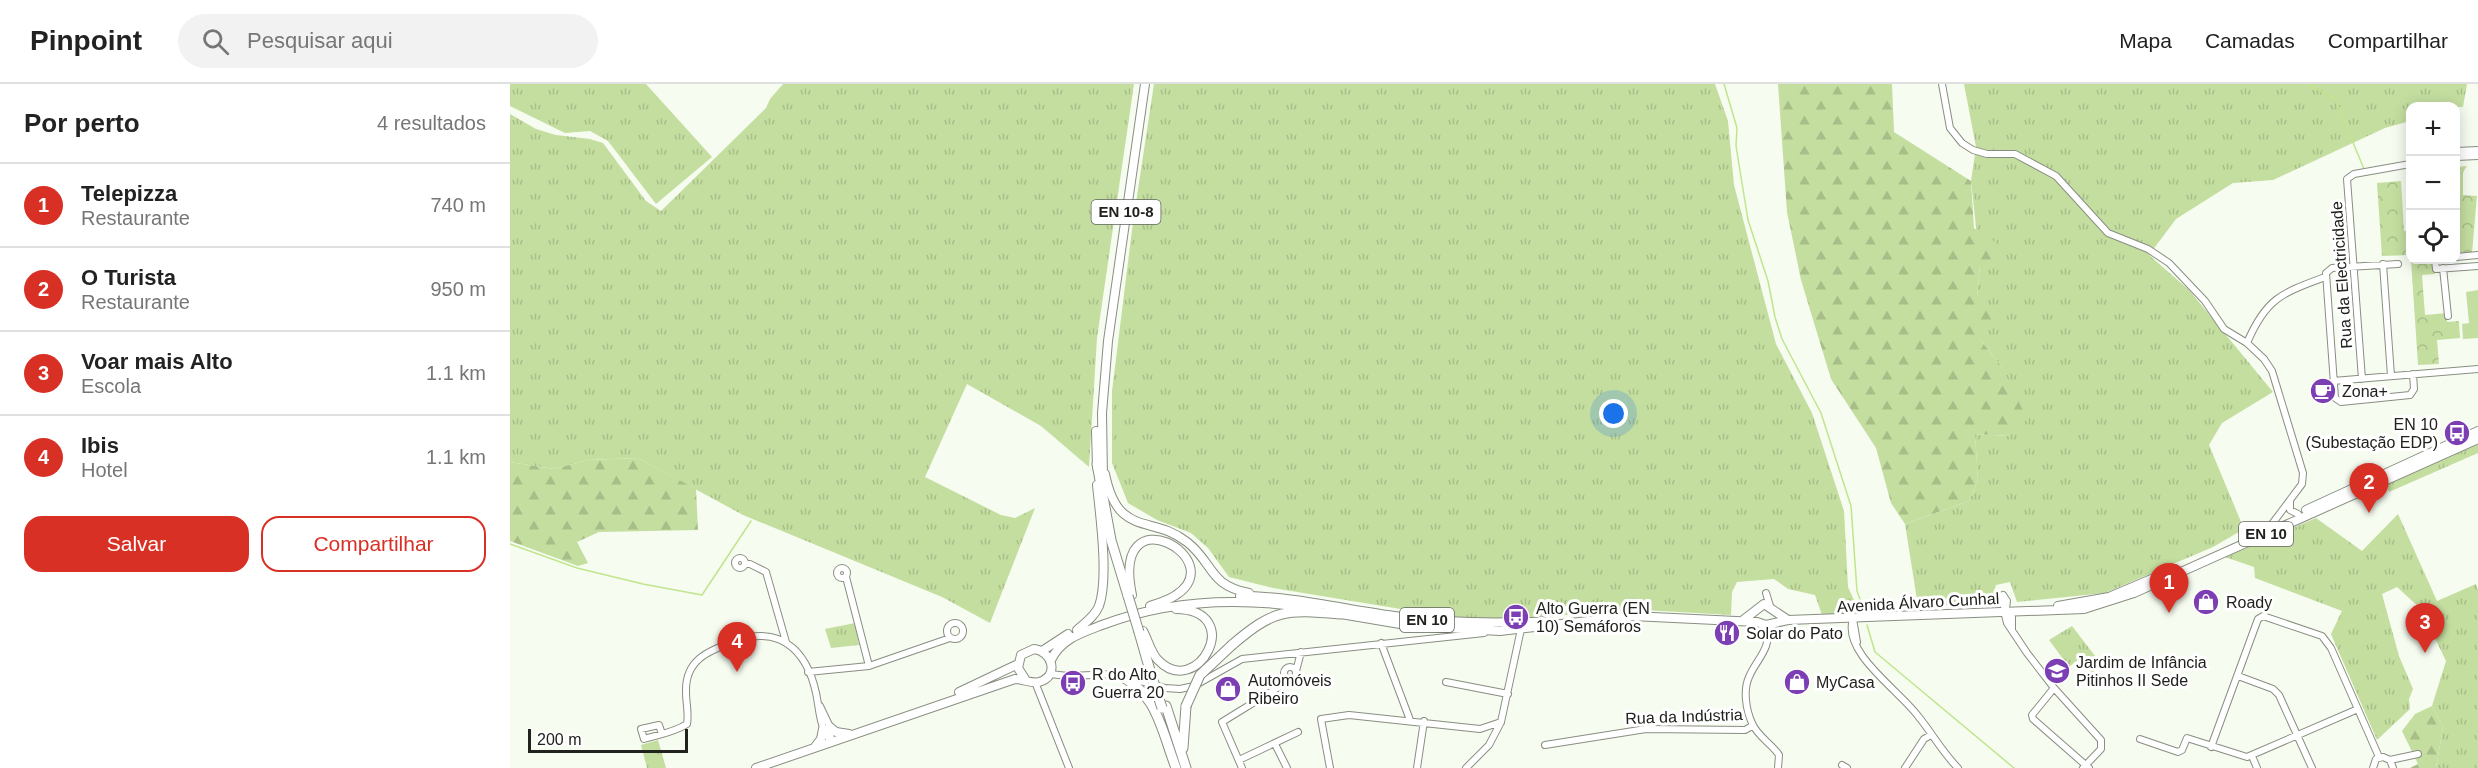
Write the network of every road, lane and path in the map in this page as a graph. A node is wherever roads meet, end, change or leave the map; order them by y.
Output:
1 (1145, 84) edge
2 (1942, 84) edge
3 (2478, 150) edge
4 (2460, 151) edge
5 (2478, 156) edge
6 (2460, 158) edge
7 (2406, 165) edge
8 (2478, 255) edge
9 (2460, 257) edge
10 (2383, 264) junction
11 (2398, 264) dead end
12 (2437, 264) edge
13 (2353, 266) junction
14 (2478, 266) edge
15 (2439, 269) junction
16 (2325, 277) junction
17 (2448, 316) dead end
18 (2247, 343) junction
19 (2478, 369) edge
20 (2413, 374) junction
21 (2391, 376) junction
22 (2362, 379) junction
23 (2333, 381) junction
24 (2478, 431) edge
25 (2478, 439) edge
26 (1100, 464) junction
27 (2290, 511) junction
28 (2269, 528) junction
29 (745, 564) dead end
30 (846, 577) dead end
31 (1130, 596) junction
32 (1271, 596) junction
33 (1758, 606) junction
34 (1771, 607) junction
35 (1152, 608) junction
36 (2048, 609) junction
37 (2006, 612) junction
38 (1340, 614) junction
39 (1853, 619) junction
40 (1584, 620) junction
41 (1788, 620) junction
42 (1742, 621) junction
43 (1757, 622) junction
44 (1770, 623) junction
45 (1521, 629) junction
46 (1077, 630) junction
47 (1141, 631) junction
48 (1500, 632) junction
49 (950, 638) dead end
50 (787, 642) junction
51 (1381, 643) junction
52 (1042, 651) junction
53 (1301, 652) junction
54 (1051, 660) junction
55 (1018, 664) junction
56 (868, 666) junction
57 (1296, 671) junction
58 (808, 672) junction
59 (1050, 674) junction
60 (1116, 674) junction
61 (2238, 676) junction
62 (1025, 679) junction
63 (1292, 679) junction
64 (1035, 682) junction
65 (1446, 682) dead end
66 (2054, 688) junction
67 (1508, 694) junction
68 (1164, 707) junction
69 (2358, 709) junction
70 (911, 713) junction
71 (1410, 720) junction
72 (1425, 721) junction
73 (1501, 722) junction
74 (1752, 726) junction
75 (827, 728) junction
76 (1298, 732) dead end
77 (662, 734) dead end
78 (853, 735) junction
79 (1931, 735) junction
80 (2298, 736) junction
81 (2140, 739) dead end
82 (831, 742) junction
83 (1275, 744) junction
84 (1545, 745) dead end
85 (2211, 747) junction
86 (814, 748) junction
87 (2418, 754) dead end
88 (2252, 756) junction
89 (2379, 757) junction
90 (1239, 760) junction
91 (2390, 760) junction
92 (2086, 767) edge
93 (756, 768) edge
94 (1069, 768) edge
95 (1176, 768) edge
96 (1181, 768) edge
97 (1186, 768) edge
98 (1242, 768) edge
99 (1287, 768) edge
100 (1330, 768) edge
101 (1417, 768) edge
102 (1466, 768) edge
103 (1778, 768) edge
104 (1905, 768) edge
105 (1958, 768) edge
106 (2257, 768) edge
107 (2312, 768) edge
108 (2373, 768) edge
109 (2393, 768) edge

1 - 26 main road, EN 10-8
2 - 18 street
3 - 4 street
5 - 6 street
7 - 13 street, Rua da Electricidade
8 - 9 street
10 - 11 street
10 - 13 street
10 - 21 street
12 - 15 street
13 - 16 street
13 - 22 street, Rua da Electricidade
14 - 15 street
15 - 17 street
16 - 18 street
16 - 23 street
18 - 27 street
19 - 20 street
20 - 21 street
20 - 23 street
21 - 22 street
22 - 23 street
24 - 27 main road, Avenida Álvaro Cunhal / EN 10
25 - 36 main road, Avenida Álvaro Cunhal / EN 10
26 - 31 highway, EN 10-8
26 - 32 main road
26 - 46 main road
27 - 28 main road, Avenida Álvaro Cunhal / EN 10
27 - 28 street
28 - 36 main road, Avenida Álvaro Cunhal / EN 10
29 - 50 street
30 - 56 street
31 - 35 main road
31 - 47 highway, EN 10-8, bridge
32 - 35 main road, EN 10
32 - 40 main road, EN 10
33 - 34 main road
33 - 42 main road
33 - 43 main road
34 - 41 main road
34 - 44 main road
35 - 38 main road, EN 10
35 - 46 main road, EN 10
35 - 47 main road
35 - 54 main road, EN 10
36 - 37 main road, Avenida Álvaro Cunhal / EN 10
37 - 39 main road, Avenida Álvaro Cunhal / EN 10
37 - 66 street
38 - 48 main road, EN 10
38 - 97 highway, bridge
39 - 41 main road, Avenida Álvaro Cunhal / EN 10
39 - 79 street
40 - 42 main road, EN 10
40 - 45 main road, EN 10
41 - 44 main road, Avenida Álvaro Cunhal / EN 10
42 - 43 main road, EN 10
43 - 44 main road, EN 10
44 - 74 street
45 - 48 main road, EN 10
45 - 67 street
46 - 52 main road, EN 10
47 - 68 highway, EN 10-8, bridge
48 - 51 street
49 - 56 street
50 - 58 street
50 - 77 street
51 - 53 street
51 - 71 street
52 - 54 main road
52 - 55 main road
53 - 57 street
53 - 60 street
54 - 59 main road
55 - 62 main road
55 - 70 main road
56 - 58 street
57 - 63 street
57 - 63 street
58 - 75 street
59 - 60 street
59 - 64 main road
60 - 95 highway
61 - 69 street
61 - 80 street
61 - 85 street
62 - 64 main road
62 - 70 main road
63 - 90 street
64 - 94 street
65 - 67 street
66 - 92 street
66 - 92 street
67 - 73 street
68 - 96 highway, EN 10-8
68 - 97 highway, EN 10-8
69 - 80 street
69 - 89 street
70 - 78 main road
71 - 72 street
71 - 100 street
72 - 73 street
72 - 101 street
73 - 102 street
74 - 84 street, Rua da Indústria
74 - 103 street
75 - 78 main road
75 - 82 street
75 - 86 main road
76 - 83 street
78 - 82 main road
79 - 104 street
79 - 105 street
80 - 88 street
80 - 107 street
81 - 85 street
82 - 86 main road
83 - 90 street
83 - 99 street
85 - 88 street
86 - 93 main road
87 - 91 street
88 - 106 street
89 - 91 street
89 - 108 street
90 - 98 street
91 - 109 street

